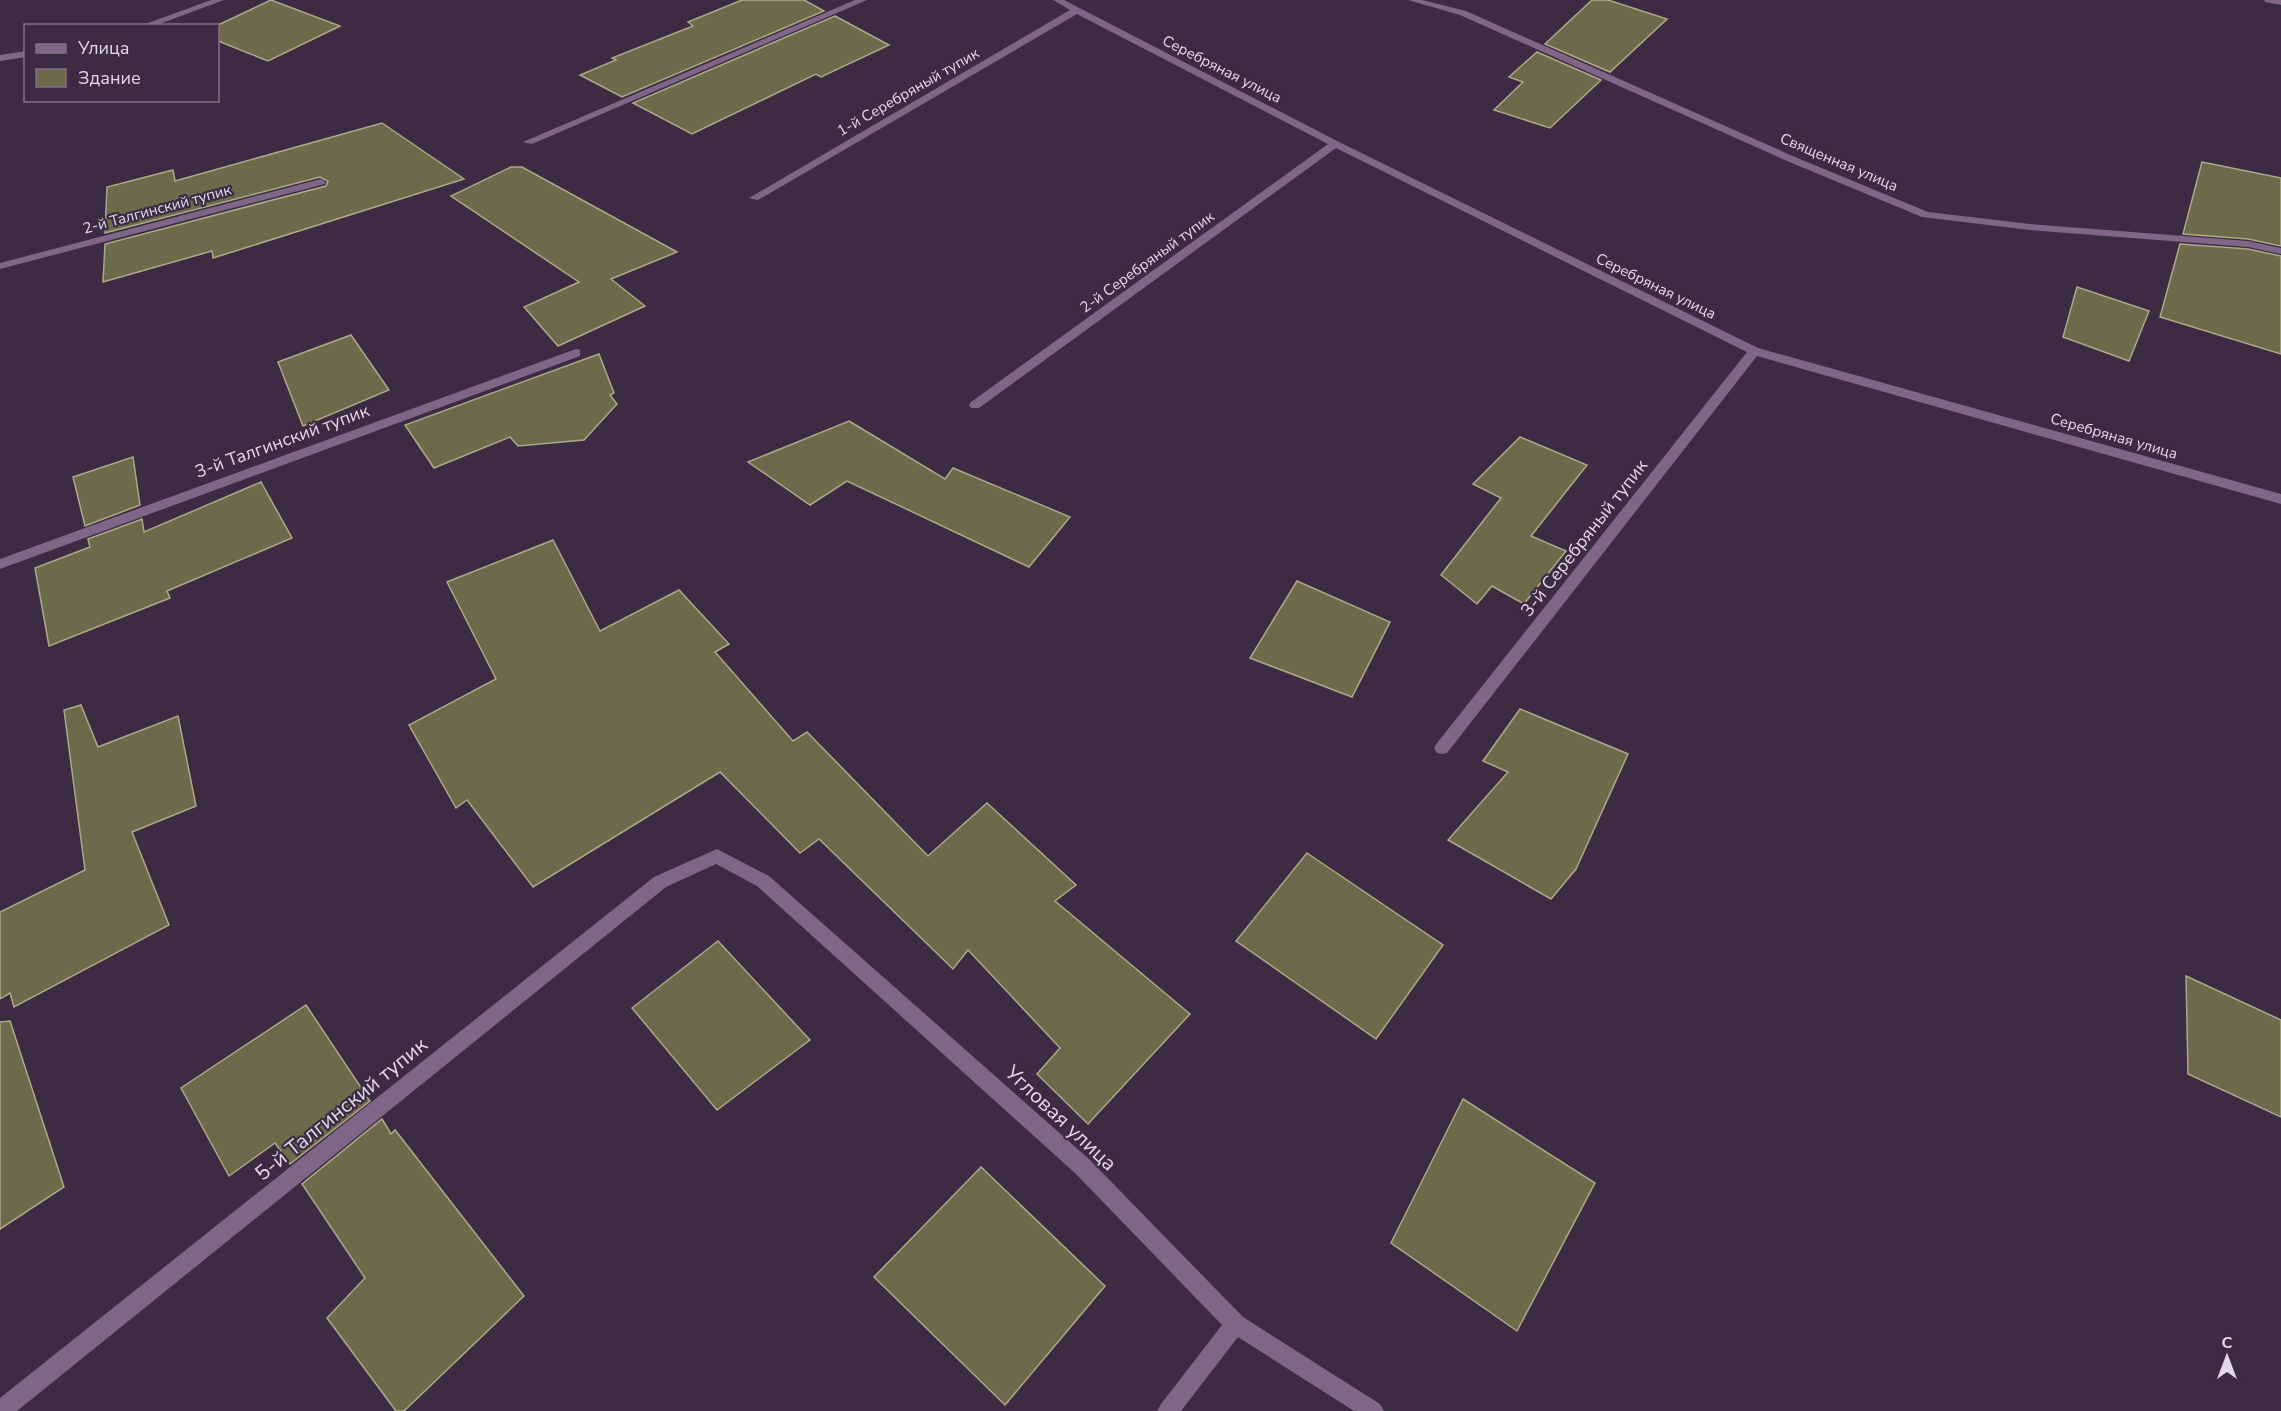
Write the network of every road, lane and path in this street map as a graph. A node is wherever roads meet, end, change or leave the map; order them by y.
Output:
1 (220, 0) edge
2 (863, 0) edge
3 (1057, 0) edge
4 (1412, 0) edge
5 (2268, 0) edge
6 (2281, 2) edge
7 (1076, 11) junction
8 (150, 24) edge
9 (24, 54) edge
10 (0, 58) edge
11 (528, 142) dead end
12 (1335, 144) junction
13 (321, 182) dead end
14 (754, 198) dead end
15 (2281, 250) edge
16 (0, 266) edge
17 (1754, 351) junction
18 (576, 353) dead end
19 (975, 405) dead end
20 (2281, 499) edge
21 (0, 564) edge
22 (1442, 748) dead end
23 (717, 856) joint
24 (1236, 1324) junction
25 (0, 1411) edge
26 (1168, 1411) edge
27 (1373, 1411) edge

1 - 8 street
2 - 11 street
3 - 7 street, Серебряная улица
4 - 15 street, Священная улица
5 - 6 street
7 - 12 street, Серебряная улица
7 - 14 street, 1-й Серебряный тупик
9 - 10 street
12 - 17 street, Серебряная улица
12 - 19 street, 2-й Серебряный тупик
13 - 16 street, 2-й Талгинский тупик
17 - 20 street, Серебряная улица
17 - 22 street, 3-й Серебряный тупик
18 - 21 street, 3-й Талгинский тупик
23 - 24 street, Угловая улица
23 - 25 street, 5-й Талгинский тупик
24 - 26 street
24 - 27 street, Угловая улица

